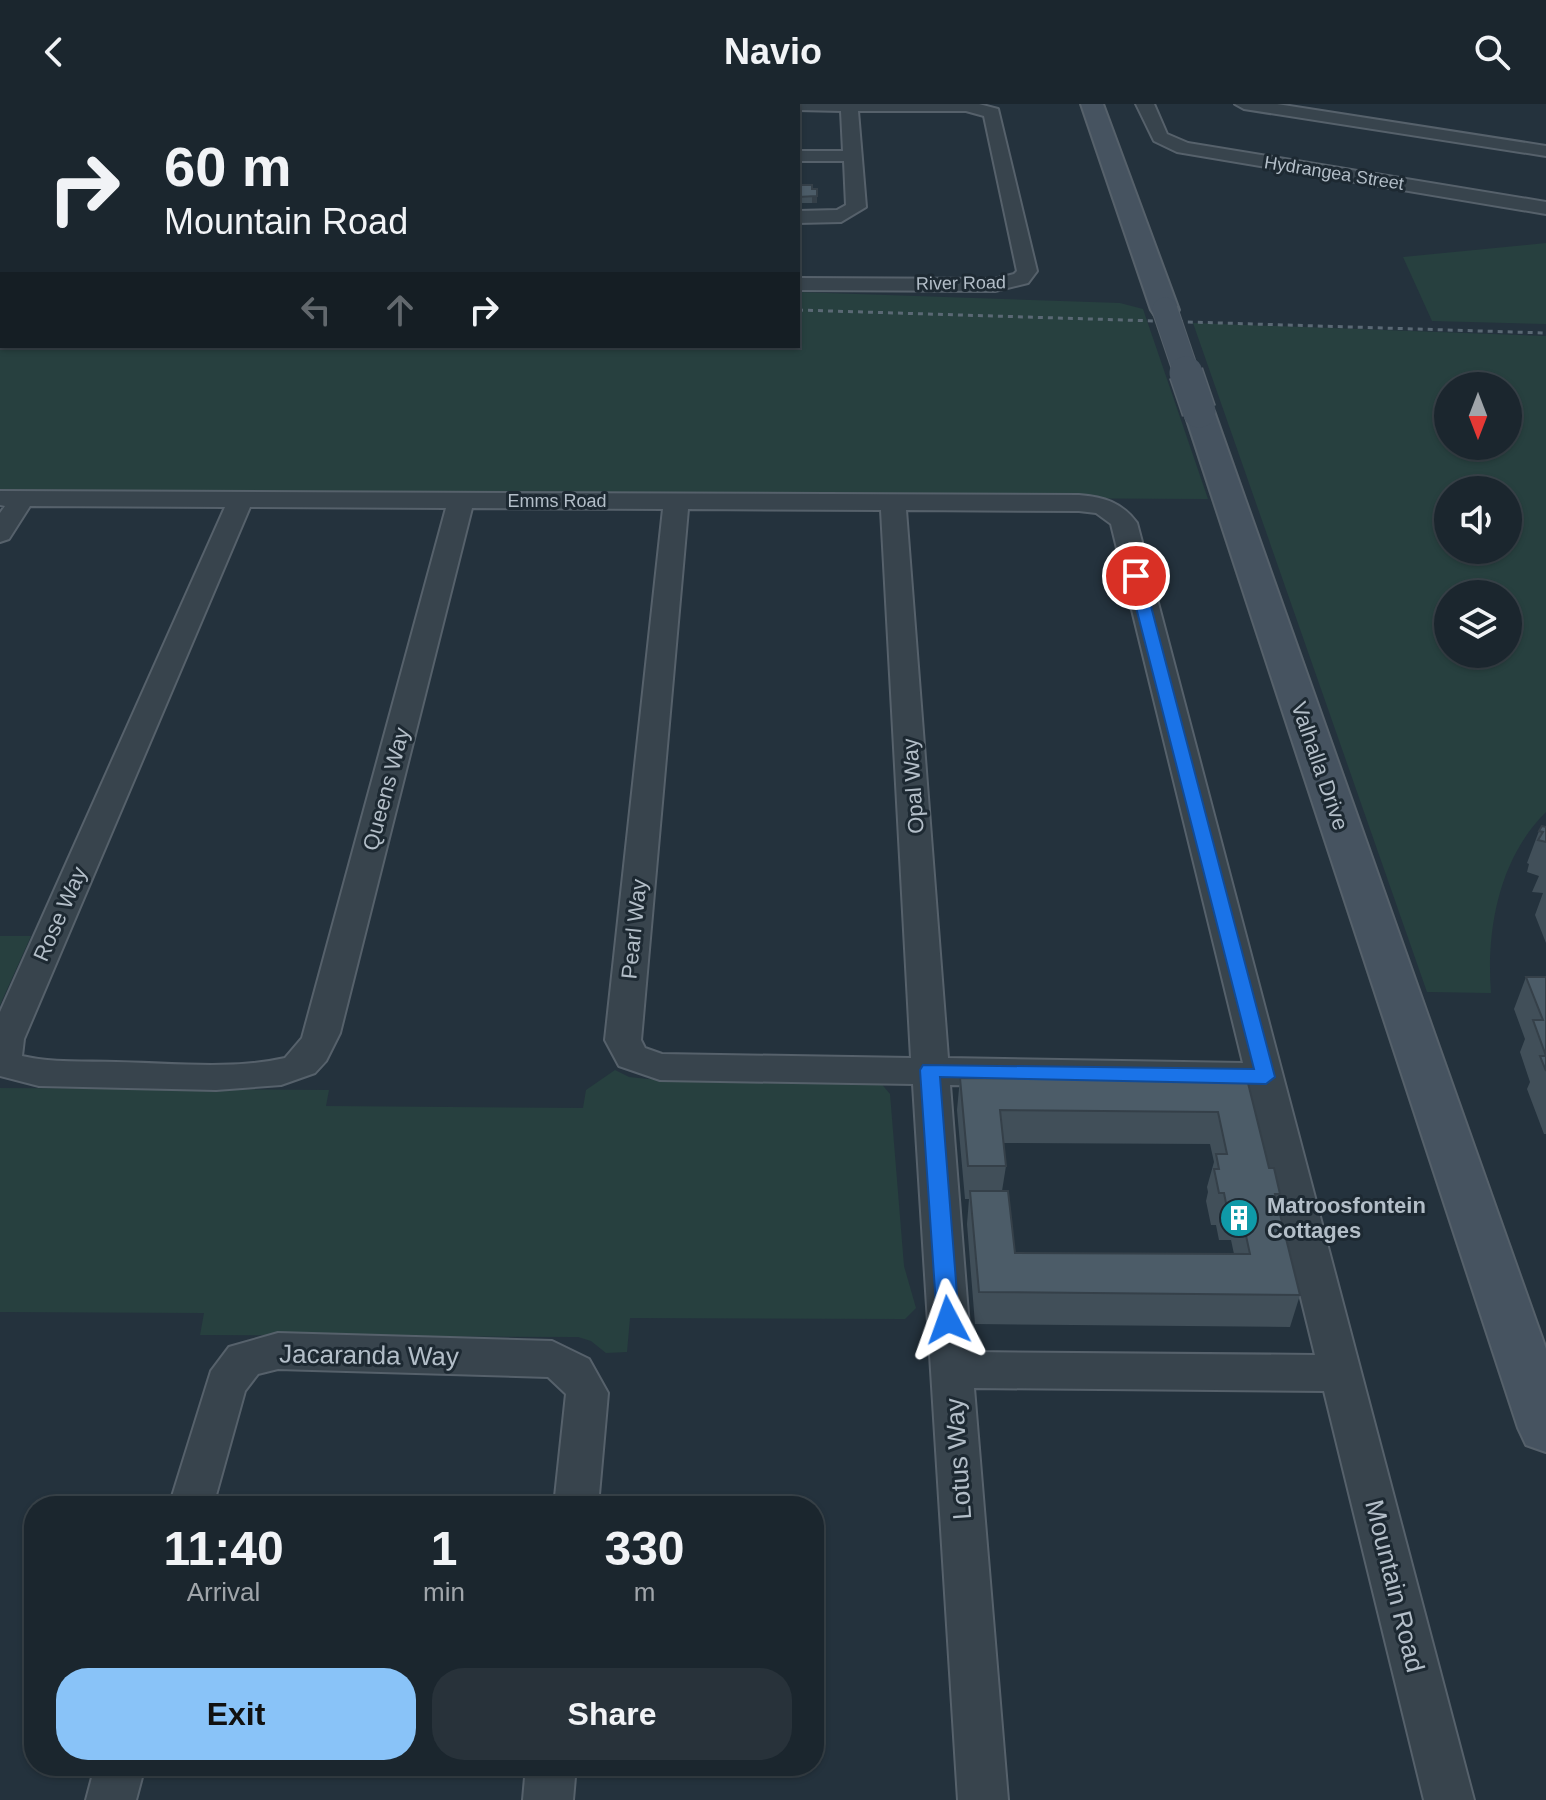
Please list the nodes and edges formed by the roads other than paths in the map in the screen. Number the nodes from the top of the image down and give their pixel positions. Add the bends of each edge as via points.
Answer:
1 (571, 104) edge
2 (628, 104) edge
3 (1092, 104) edge
4 (1145, 104) edge
5 (1244, 104) edge
6 (800, 105) edge
7 (849, 105) edge
8 (1546, 151) edge
9 (800, 156) edge
10 (851, 156) junction
11 (1546, 208) edge
12 (800, 217) edge
13 (800, 284) edge
14 (11, 498) edge
15 (241, 499) junction
16 (461, 500) junction
17 (676, 501) junction
18 (893, 502) junction
19 (1113, 511) joint
20 (0, 534) edge
21 (296, 1069) joint
22 (930, 1070) junction
23 (1266, 1077) junction
24 (952, 1370) junction
25 (1341, 1373) junction
26 (1546, 1428) edge
27 (194, 1496) edge
28 (577, 1496) edge
29 (117, 1776) edge
30 (550, 1776) edge
31 (111, 1800) edge
32 (548, 1800) edge
33 (983, 1800) edge
34 (1449, 1800) edge

1 - 2 street
3 - 26 main road, Valhalla Drive, bridge
4 - 11 street, Hydrangea Street via 1160,137 1183,148
5 - 8 street
6 - 7 street
7 - 10 street
7 - 13 street, River Road via 967,106 992,113 1025,276 995,285
9 - 10 street
10 - 12 street via 854,210 841,216
14 - 15 street, Emms Road
14 - 20 street
15 - 16 street, Emms Road
15 - 21 street, Rose Way via 6,1039 4,1058 10,1066 39,1073 247,1076
16 - 17 street, Emms Road
16 - 21 street, Queens Way via 322,1033 314,1053
17 - 18 street, Emms Road
17 - 22 street, Pearl Way via 623,1040 632,1057 660,1067
18 - 19 street, Emms Road via 1079,503
18 - 22 street, Opal Way
19 - 23 street, Mountain Road via 1124,523
22 - 23 street
22 - 24 street, Lotus Way
23 - 25 street, Mountain Road
24 - 25 street
24 - 33 street, Lotus Way
25 - 34 street, Mountain Road
27 - 28 street, Jacaranda Way via 226,1384 244,1360 278,1351 552,1359 568,1365 587,1393
29 - 31 street
30 - 32 street

